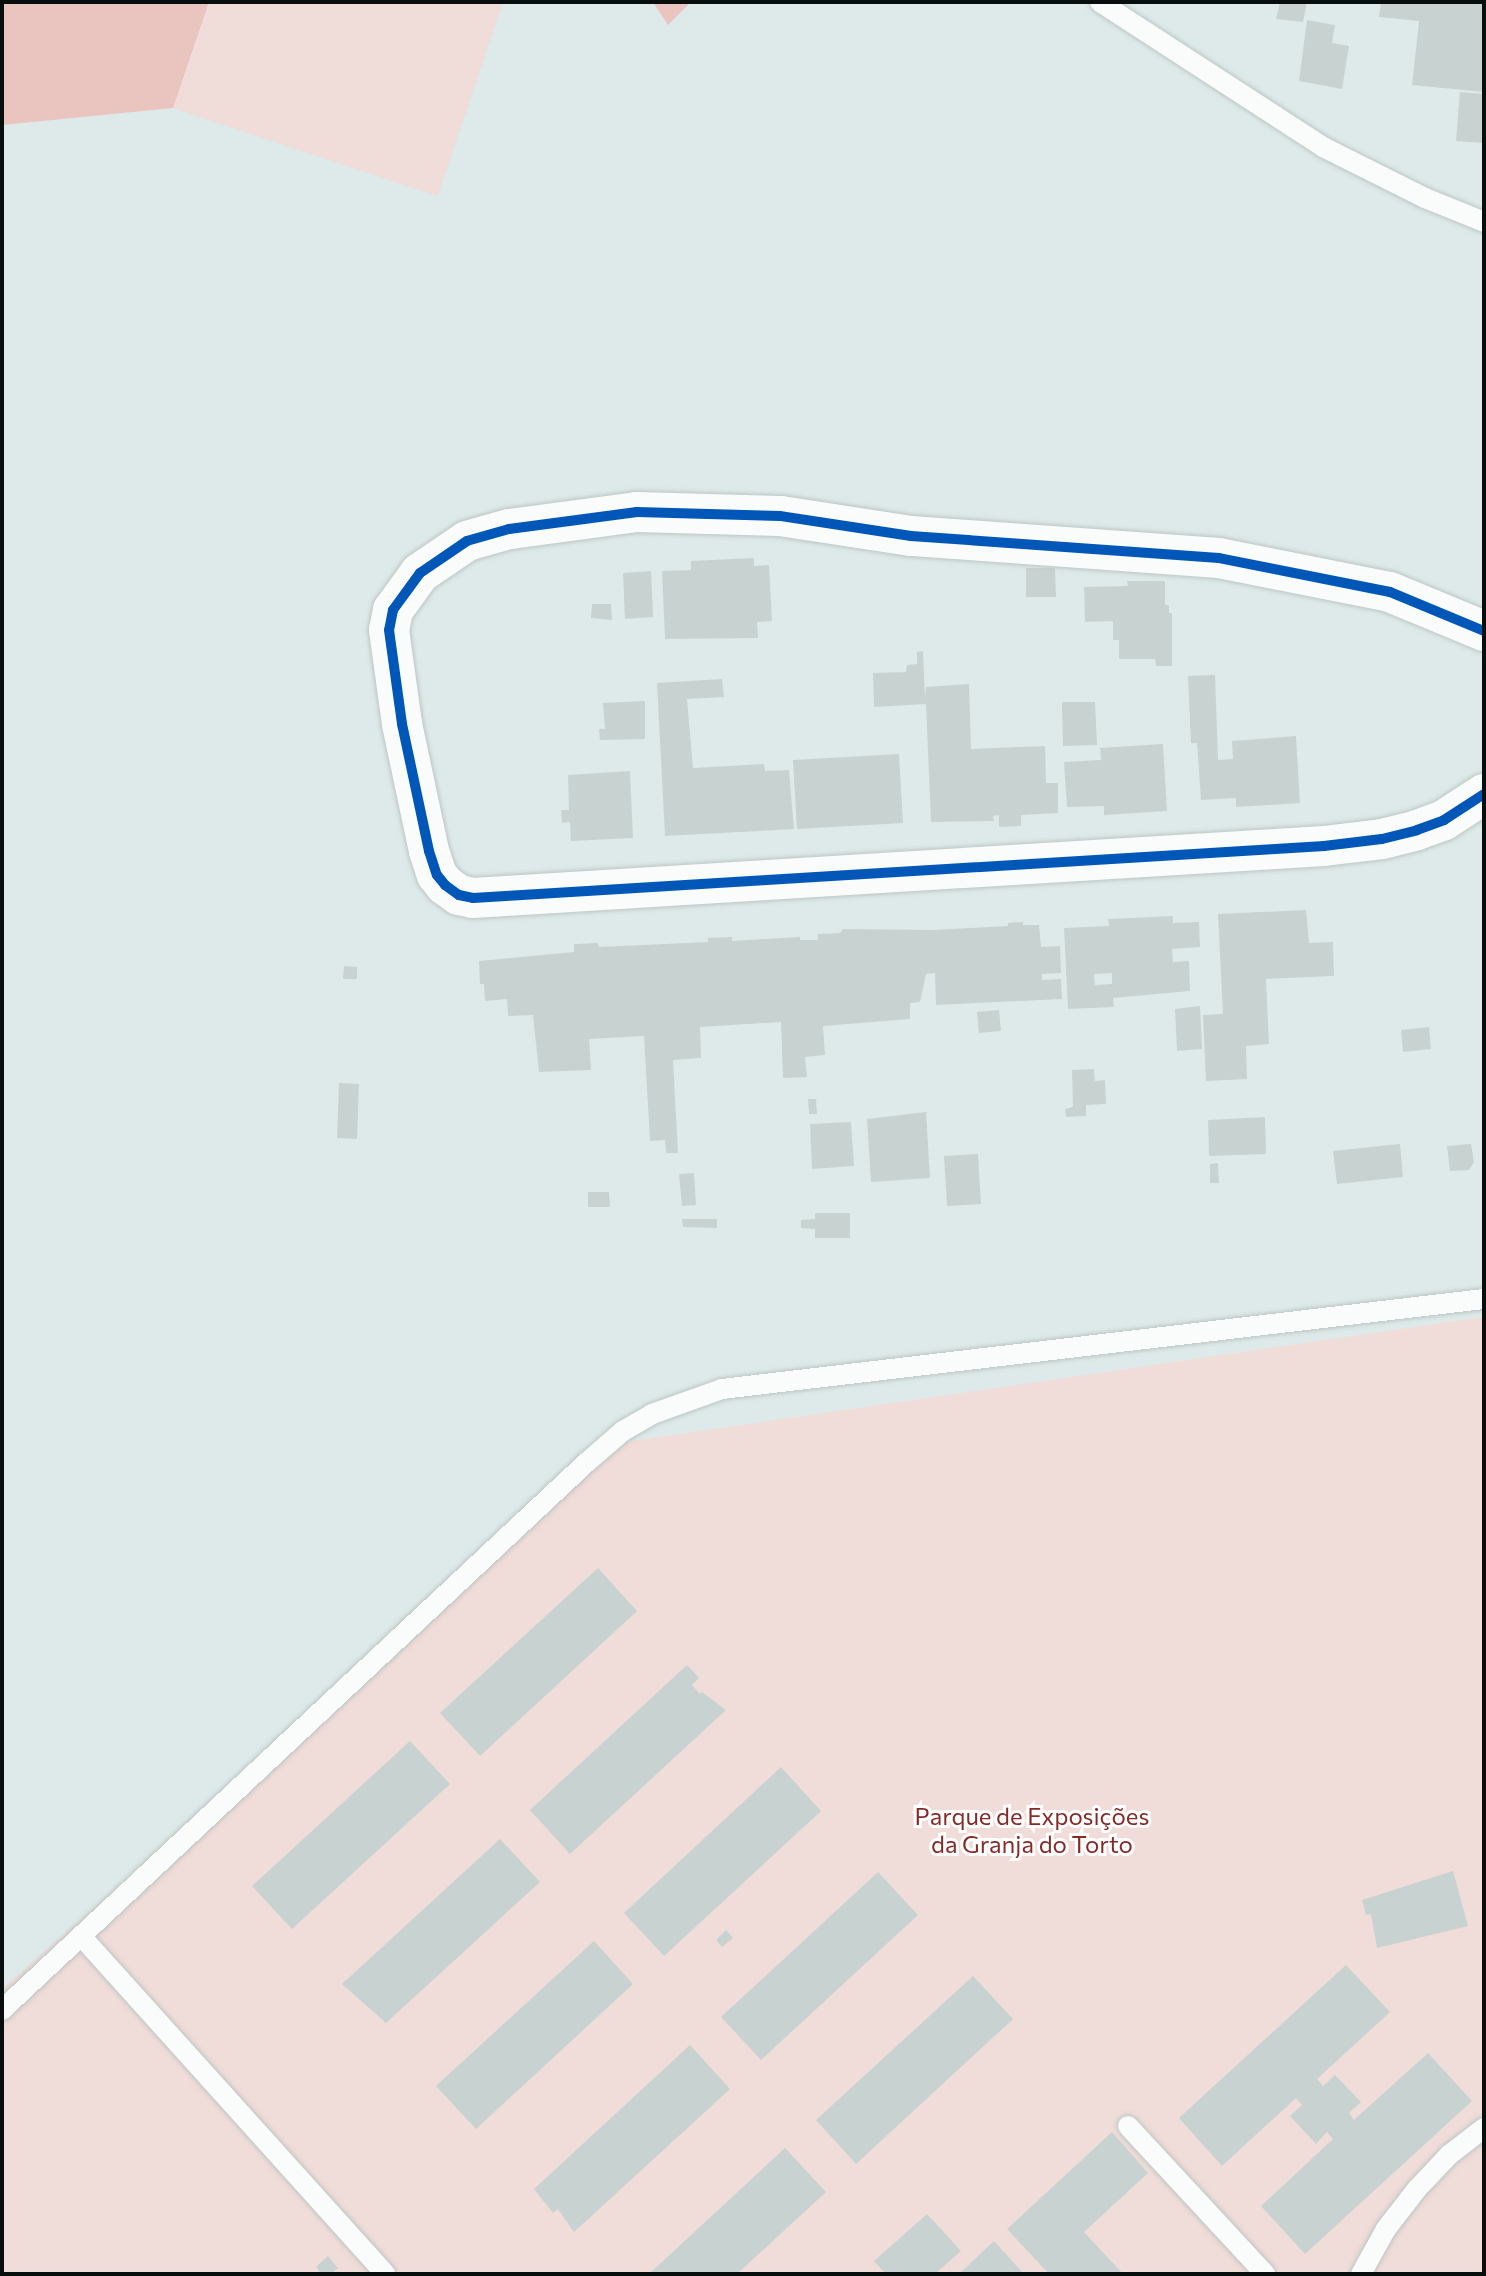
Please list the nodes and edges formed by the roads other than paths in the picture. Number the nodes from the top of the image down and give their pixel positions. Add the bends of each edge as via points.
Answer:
1 (1100, 2) edge
2 (1484, 222) edge
3 (1484, 631) edge
4 (1484, 794) edge
5 (1484, 1299) edge
6 (82, 1937) junction
7 (2, 2010) edge
8 (1128, 2126) dead end
9 (1484, 2128) edge
10 (385, 2274) edge
11 (1265, 2274) edge
12 (1361, 2274) edge

1 - 2 lane via 1323,147
3 - 4 street via 1390,592 1219,558 911,536 780,516 637,512 509,529 467,541 420,573 393,610 389,630 429,851 445,885 473,898 1324,846 1417,830
5 - 6 lane via 722,1389 652,1414 586,1463
6 - 7 lane
6 - 10 lane
8 - 11 lane
9 - 12 lane via 1417,2189

